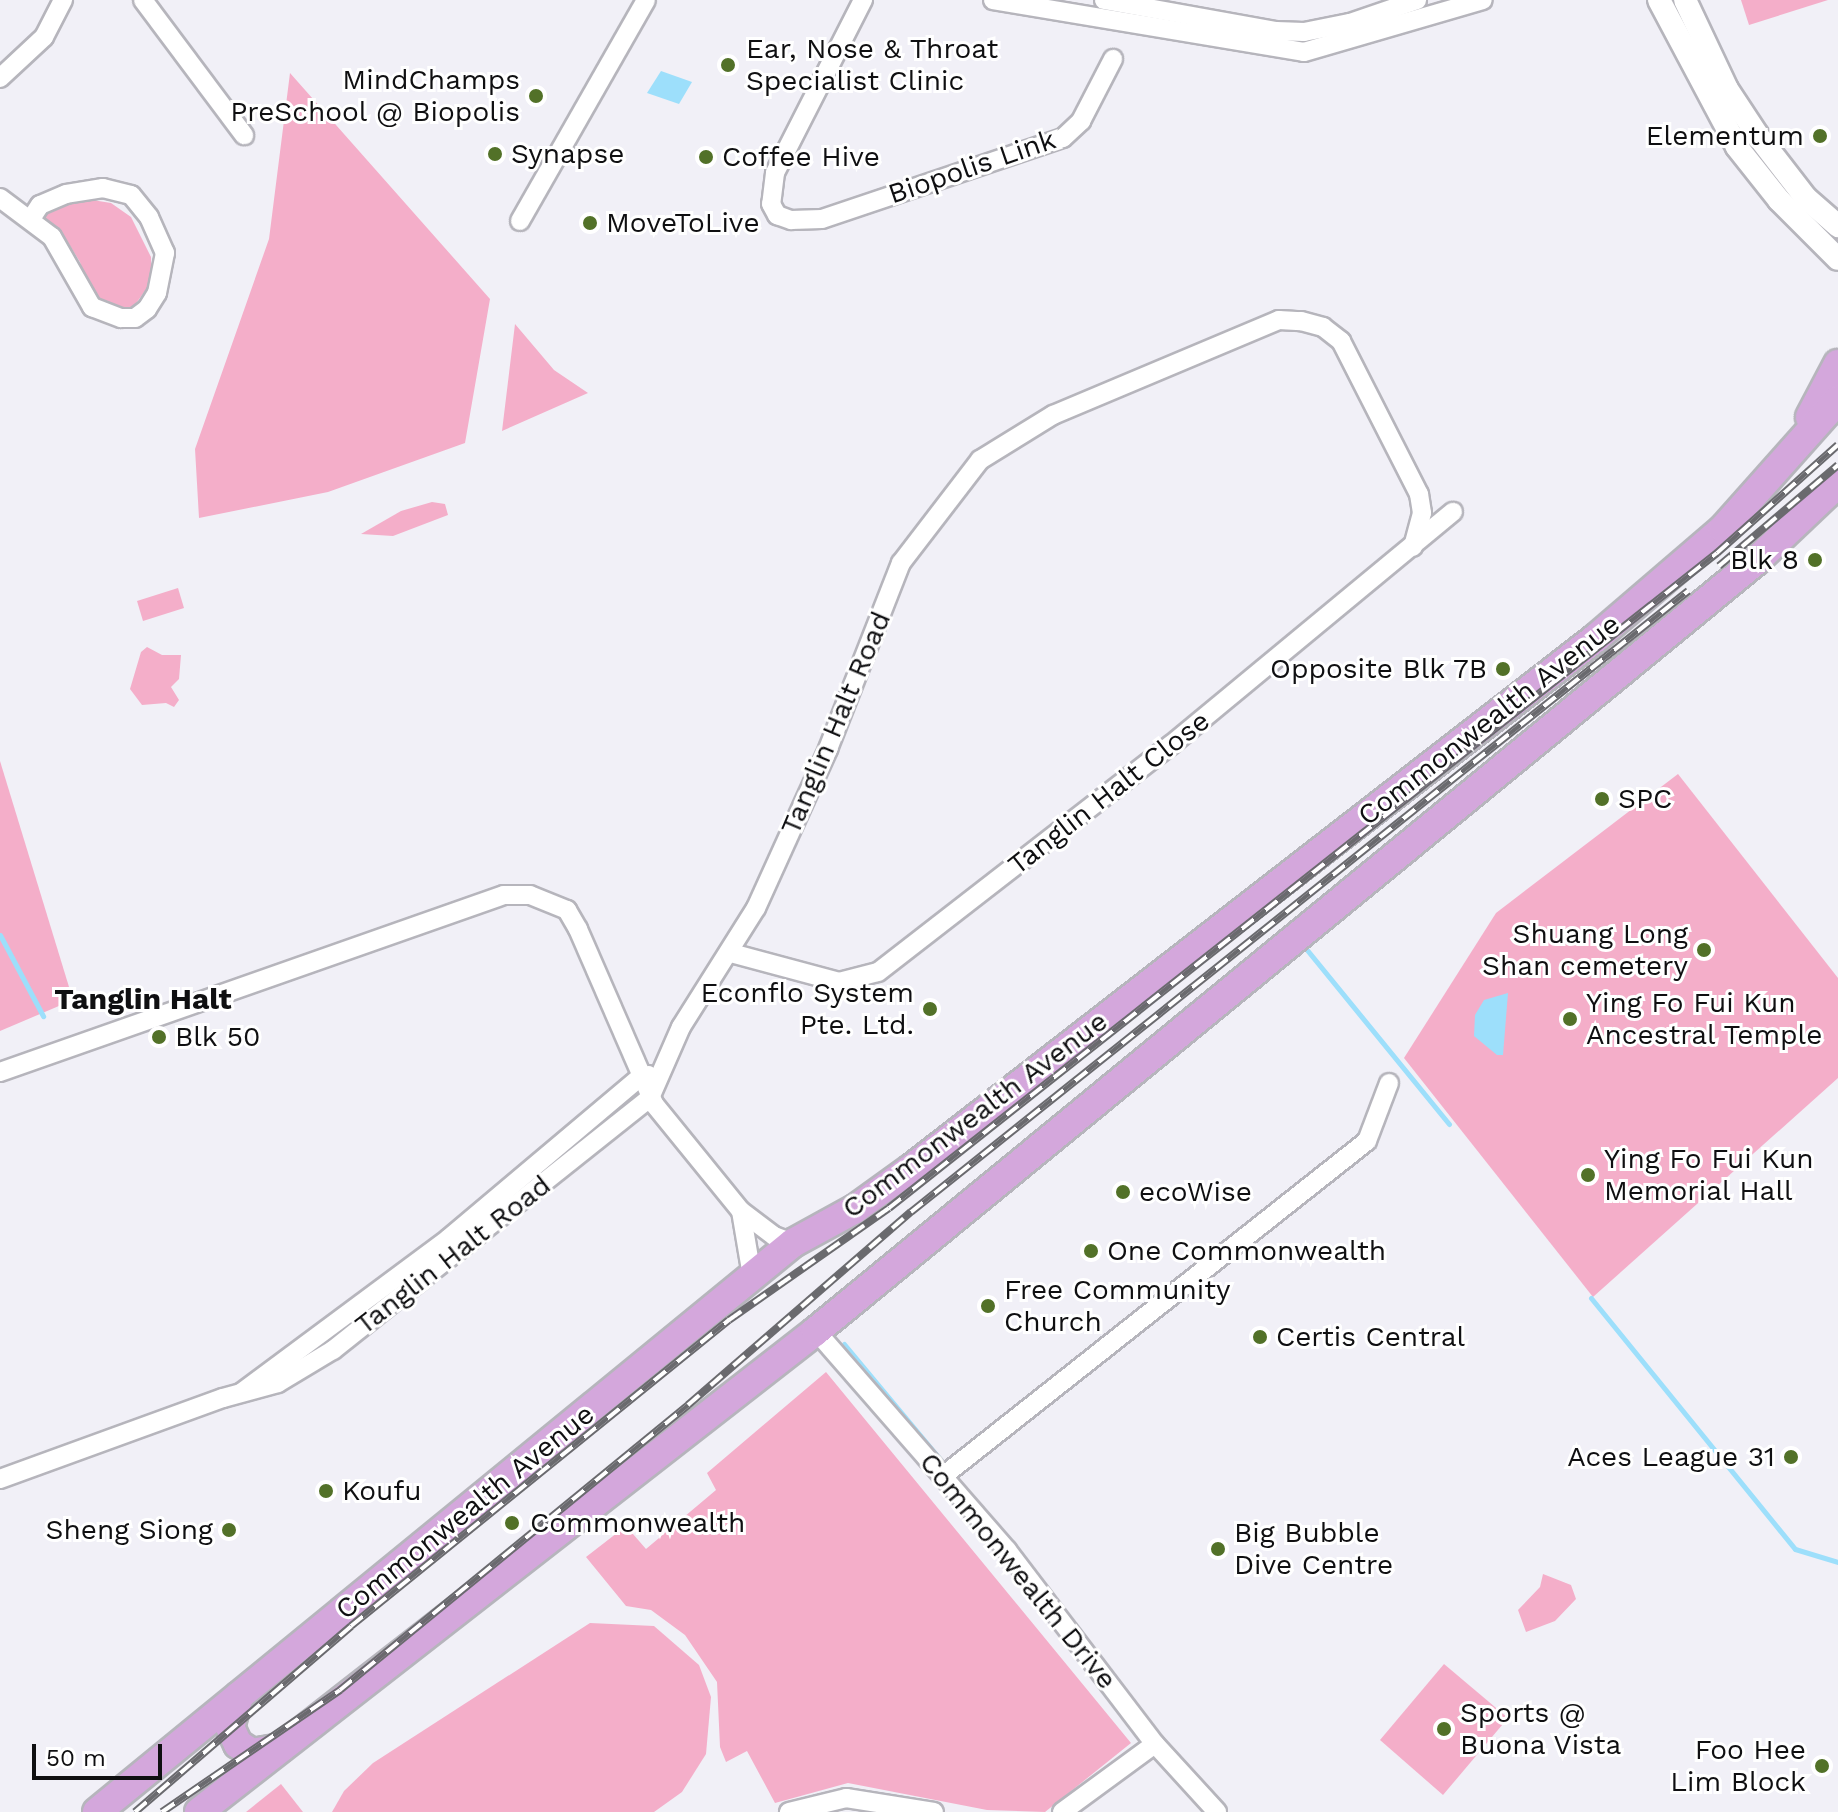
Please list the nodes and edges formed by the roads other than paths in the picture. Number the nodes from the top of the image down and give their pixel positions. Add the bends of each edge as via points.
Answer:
1 (63, 0) edge
2 (143, 0) edge
3 (646, 0) edge
4 (863, 0) edge
5 (993, 0) edge
6 (1104, 0) edge
7 (1417, 0) edge
8 (1483, 0) edge
9 (1643, 0) edge
10 (1685, 0) edge
11 (1661, 8) edge
12 (1137, 10) edge
13 (1113, 59) dead end
14 (0, 78) edge
15 (244, 135) dead end
16 (0, 198) edge
17 (31, 219) junction
18 (520, 221) dead end
19 (1838, 226) edge
20 (1838, 259) edge
21 (1838, 364) edge
22 (1838, 400) edge
23 (1793, 450) junction
24 (1838, 483) edge
25 (1453, 512) dead end
26 (1413, 547) junction
27 (731, 953) junction
28 (659, 1071) junction
29 (0, 1072) edge
30 (639, 1078) junction
31 (1389, 1083) dead end
32 (650, 1098) junction
33 (741, 1211) junction
34 (793, 1243) junction
35 (752, 1276) junction
36 (816, 1331) junction
37 (242, 1392) junction
38 (943, 1476) junction
39 (0, 1479) edge
40 (239, 1696) junction
41 (1155, 1744) junction
42 (281, 1748) junction
43 (874, 1807) edge
44 (97, 1812) edge
45 (199, 1812) edge
46 (789, 1812) edge
47 (934, 1812) edge
48 (1062, 1812) edge
49 (1217, 1812) edge

1 - 14 street via 44,37
2 - 15 street
3 - 18 street
4 - 13 street, Biopolis Link via 775,173 771,204 777,215 822,219 1063,138 1081,121
5 - 12 street
6 - 12 street
7 - 12 street via 1304,32
8 - 12 street via 1304,52
9 - 11 street
10 - 19 street via 1727,89 1758,136 1806,198
11 - 20 street via 1737,147 1779,200
16 - 17 street
17 - 17 street via 40,205 66,194 103,188 131,195 149,217 165,253 157,293 147,309 135,318 121,318 92,307 52,237
21 - 23 main road
22 - 23 main road, Commonwealth Avenue
23 - 34 main road, Commonwealth Avenue via 1723,529 1596,638 912,1168 855,1209
24 - 36 main road, Commonwealth Avenue via 1757,560
25 - 26 street, Tanglin Halt Close
26 - 27 street, Tanglin Halt Close via 1159,754 878,972 839,982
26 - 27 street, Tanglin Halt Road via 1422,513 1419,494 1341,341 1323,327 1279,320 1053,415 980,460 901,563 828,749
27 - 28 street, Tanglin Halt Road via 681,1027
28 - 30 street
28 - 32 street, Tanglin Halt Road
29 - 30 street via 504,895 530,895 567,910
30 - 32 street
30 - 37 street, Tanglin Halt Road via 448,1239
31 - 38 street via 1367,1141
32 - 33 street
32 - 37 street, Tanglin Halt Road via 333,1350 278,1383
33 - 34 street
33 - 35 street
34 - 35 main road, Commonwealth Avenue
35 - 40 main road, Commonwealth Avenue
36 - 38 street, Commonwealth Drive
36 - 42 main road, Commonwealth Avenue
37 - 39 street, Tanglin Halt Road
38 - 41 street, Commonwealth Drive via 1059,1615
40 - 42 main road via 230,1727 238,1744 252,1753
40 - 44 main road, Commonwealth Avenue
41 - 48 street
41 - 49 street, Commonwealth Drive
42 - 45 main road, Commonwealth Avenue
43 - 46 street via 846,1798
43 - 47 street

